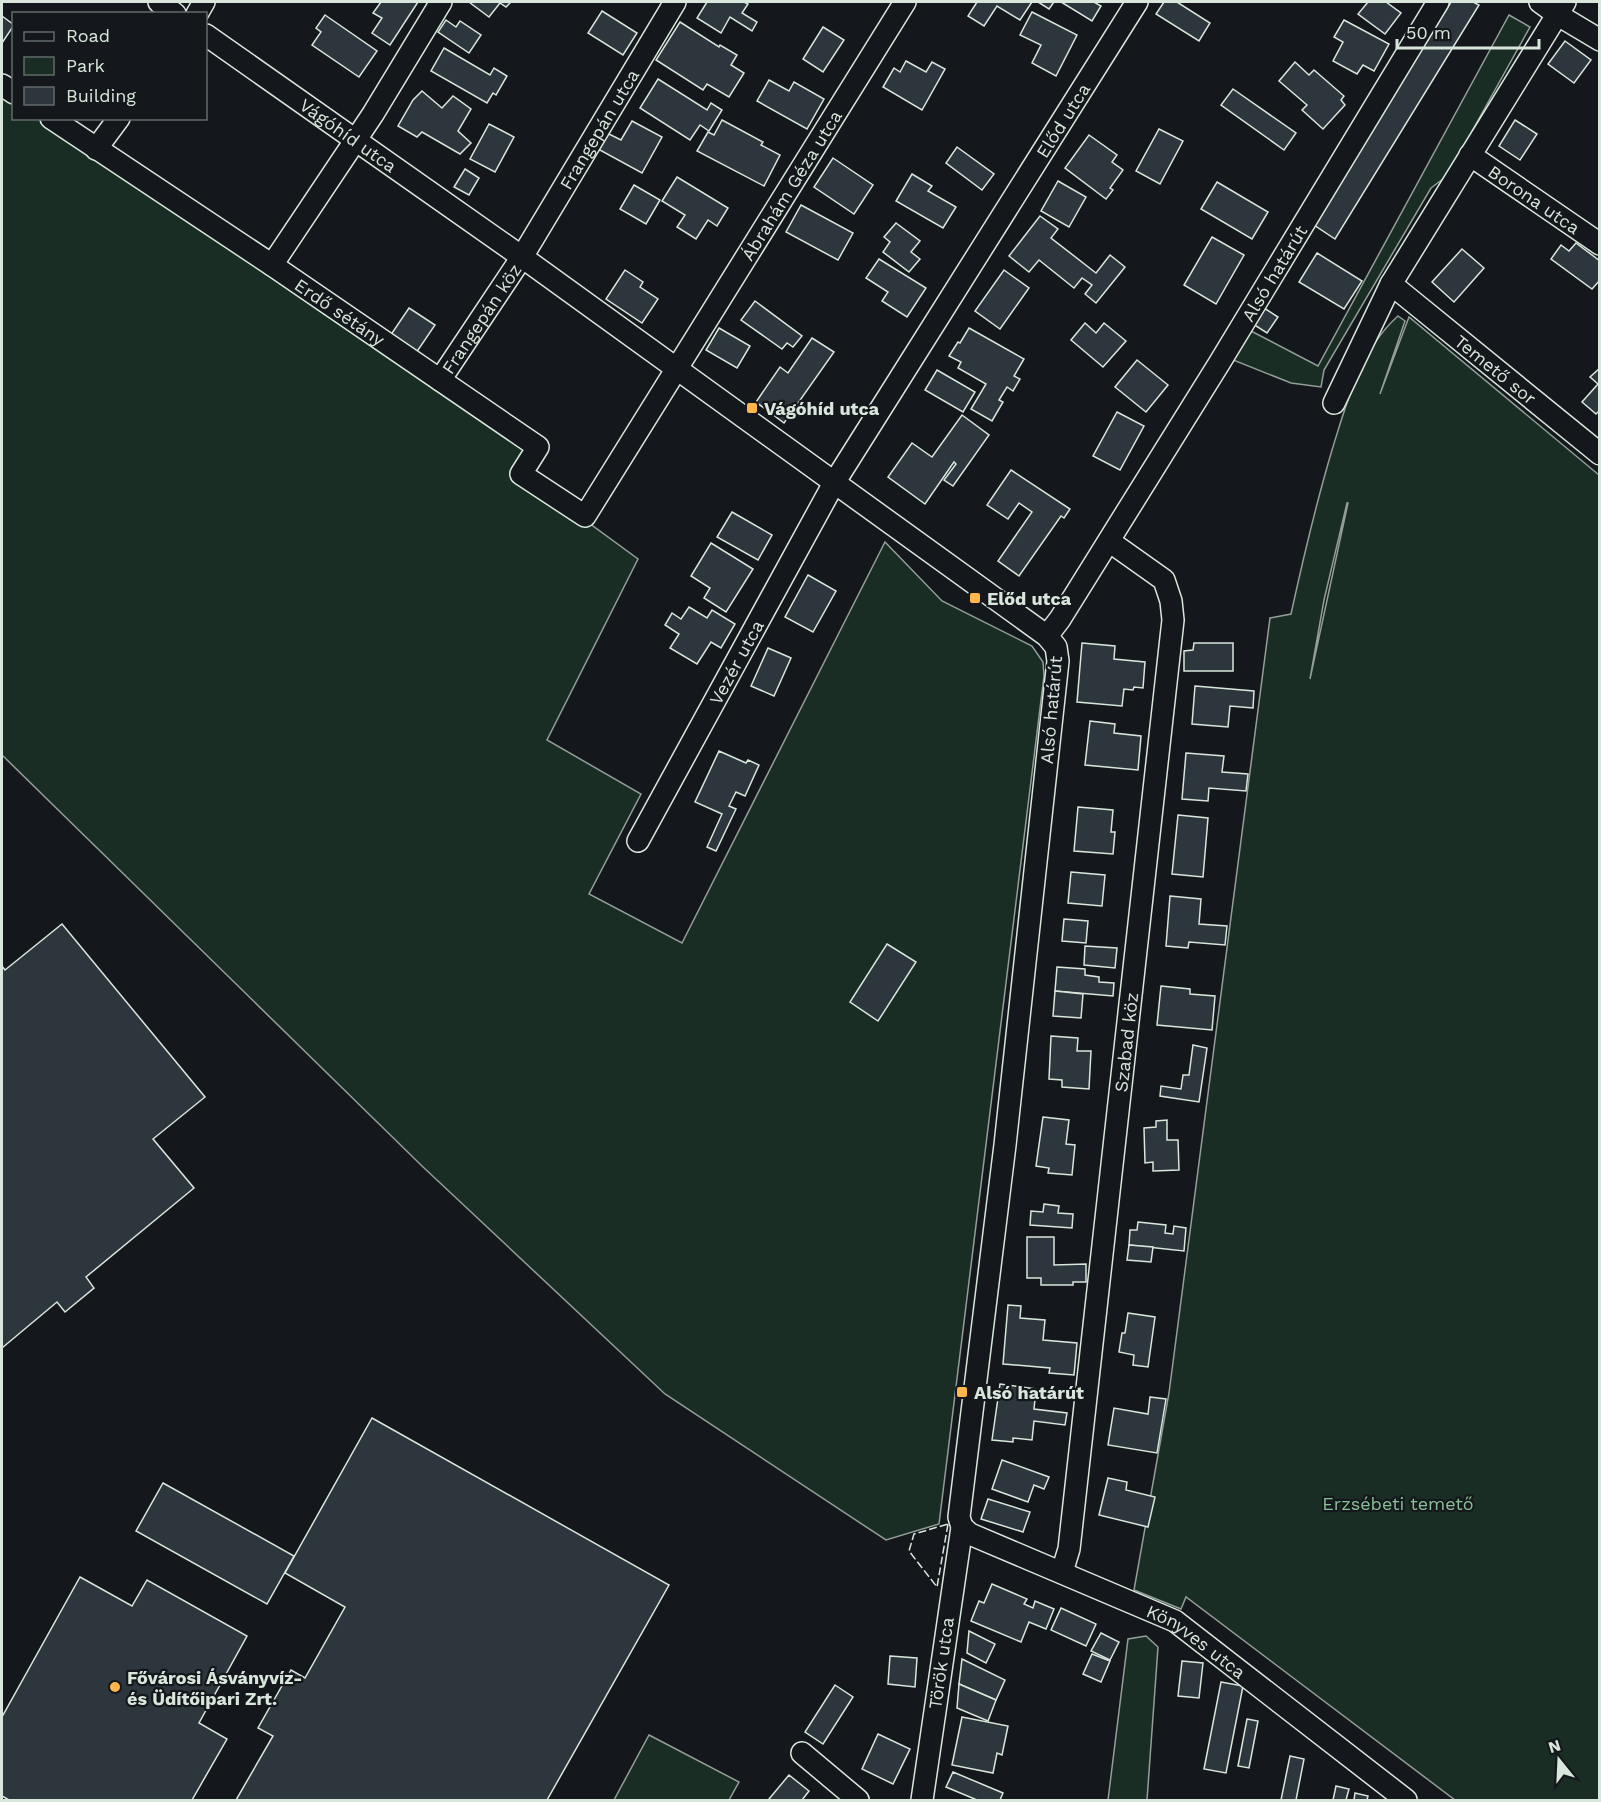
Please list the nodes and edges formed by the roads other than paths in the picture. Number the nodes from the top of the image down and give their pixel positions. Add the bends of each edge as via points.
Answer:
1 (159, 2) edge
2 (441, 2) edge
3 (675, 2) edge
4 (905, 2) edge
5 (1137, 2) edge
6 (1438, 2) edge
7 (1540, 2) edge
8 (1562, 8) edge
9 (173, 12) edge
10 (207, 36) edge
11 (1599, 40) edge
12 (54, 120) edge
13 (118, 120) edge
14 (356, 140) junction
15 (96, 149) junction
16 (1470, 155) junction
17 (1599, 244) edge
18 (522, 257) junction
19 (272, 265) junction
20 (1391, 284) junction
21 (676, 369) junction
22 (440, 380) junction
23 (1334, 403) dead end
24 (1599, 454) edge
25 (834, 483) junction
26 (585, 516) joint
27 (1108, 541) junction
28 (1047, 636) junction
29 (638, 841) dead end
30 (962, 1527) junction
31 (1062, 1572) junction
32 (802, 1753) dead end
33 (858, 1800) edge
34 (922, 1800) edge
35 (1406, 1800) edge

1 - 9 street
2 - 14 street
3 - 18 street, Frangepán utca
4 - 21 street, Ábrahám Géza utca
5 - 25 street, Előd utca
6 - 27 street, Alsó határút
7 - 8 street
8 - 11 street
8 - 16 street
10 - 14 street, Vágóhíd utca
12 - 15 street, Erdő sétány
13 - 15 street
14 - 18 street, Vágóhíd utca
14 - 19 street
15 - 19 street, Erdő sétány
16 - 17 street, Borona utca
16 - 20 street
18 - 21 street, Vágóhíd utca
18 - 22 street, Frangepán köz
19 - 22 street, Erdő sétány
20 - 23 street
20 - 24 street, Temető sor
21 - 25 street, Vágóhíd utca
21 - 26 street, Ábrahám Géza utca
22 - 26 street, Erdő sétány via 538,447 521,474
25 - 28 street, Vágóhíd utca
25 - 29 street, Vezér utca
27 - 28 street, Alsó határút
27 - 31 street, Szabad köz via 1164,580 1172,601 1173,620 1069,1549
28 - 30 street, Alsó határút via 1056,647 1058,661 959,1517
30 - 31 street, Könyves utca via 970,1534
30 - 34 street, Török utca
31 - 35 street, Könyves utca via 1189,1630
32 - 33 street

